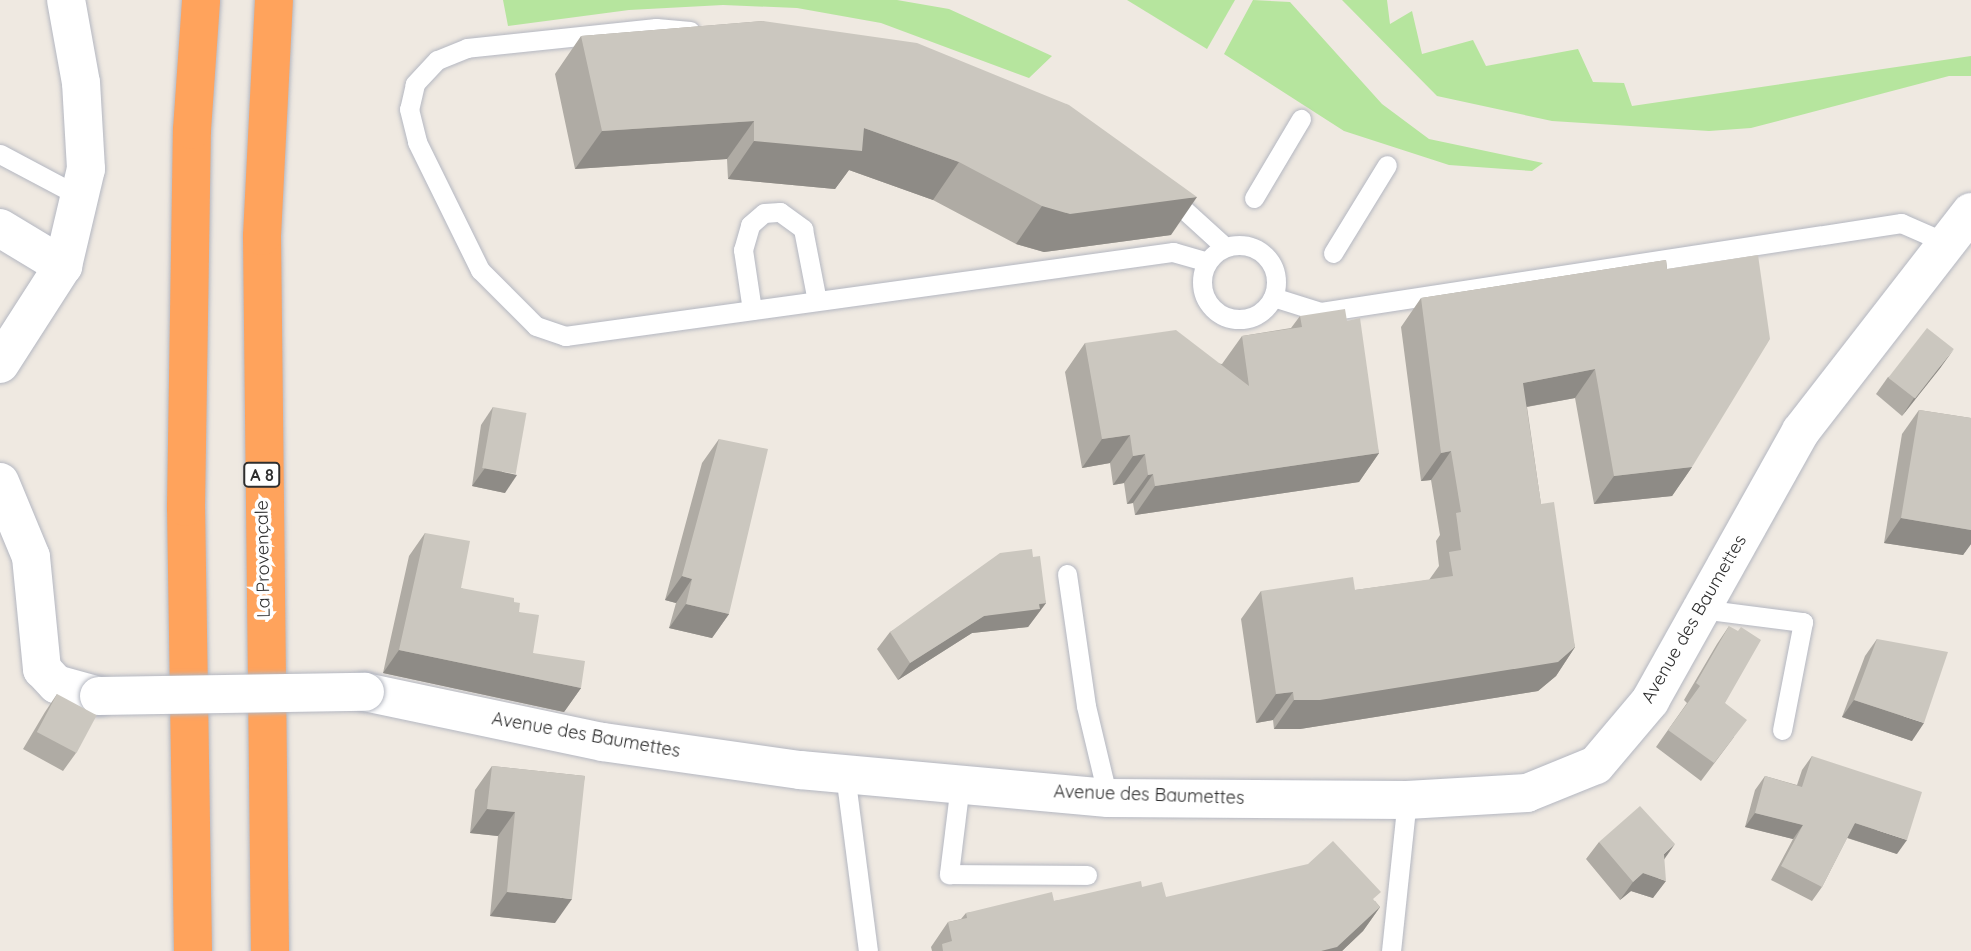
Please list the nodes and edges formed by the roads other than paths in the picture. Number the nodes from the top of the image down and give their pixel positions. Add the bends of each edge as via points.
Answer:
1 (66, 0) edge
2 (201, 0) edge
3 (274, 0) edge
4 (709, 32) edge
5 (1301, 119) dead end
6 (0, 154) edge
7 (1387, 165) dead end
8 (1155, 184) edge
9 (81, 197) junction
10 (1254, 198) dead end
11 (1971, 212) edge
12 (0, 228) edge
13 (1947, 243) junction
14 (1225, 247) junction
15 (1333, 253) dead end
16 (1207, 262) junction
17 (63, 266) junction
18 (1273, 297) junction
19 (817, 301) junction
20 (752, 310) junction
21 (0, 364) edge
22 (0, 482) edge
23 (1067, 574) dead end
24 (1701, 609) junction
25 (1782, 730) dead end
26 (845, 774) junction
27 (960, 784) junction
28 (1108, 797) junction
29 (1407, 800) junction
30 (1087, 875) dead end
31 (193, 951) edge
32 (270, 951) edge
33 (868, 951) edge
34 (1391, 951) edge

1 - 9 street via 81,83 86,169
2 - 31 highway via 192,130 186,507
3 - 32 highway, La Provençale / A 8 via 262,236
4 - 20 lane via 656,29 467,48 430,68 415,84 408,109 417,142 480,270 536,326 565,336
5 - 10 lane
6 - 9 lane
7 - 15 lane
8 - 14 lane
9 - 17 street
11 - 13 street, Avenue des Baumettes
12 - 17 street
13 - 18 lane via 1901,223 1321,312
13 - 24 street, Avenue des Baumettes via 1801,431
14 - 16 lane
14 - 18 lane via 1237,244 1261,251 1275,272
16 - 18 lane via 1202,274 1205,297 1221,315 1233,319 1256,315
16 - 19 lane via 1173,252
17 - 21 street
19 - 20 lane
19 - 20 lane via 803,229 780,212 764,213 750,225 743,250
22 - 26 street, Avenue des Baumettes, bridge via 31,558 42,669 56,684 99,696 365,692 603,742
23 - 28 lane via 1086,706
24 - 25 lane via 1803,622
24 - 29 street, Avenue des Baumettes via 1650,701 1596,765 1527,793
26 - 27 street, Avenue des Baumettes
26 - 33 lane
27 - 28 street, Avenue des Baumettes
27 - 30 lane via 949,874
28 - 29 street, Avenue des Baumettes
29 - 34 lane

